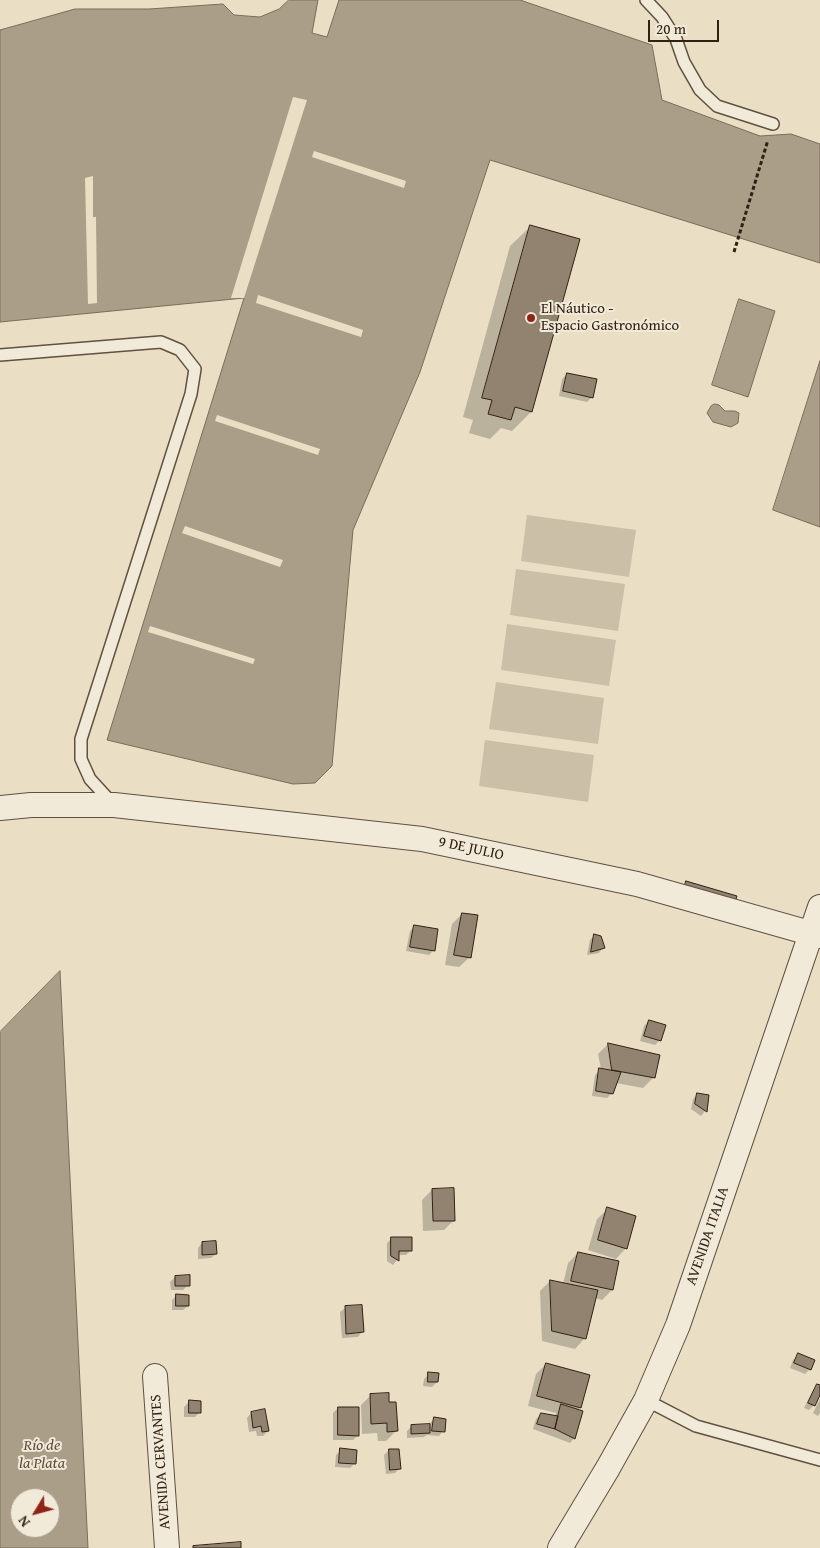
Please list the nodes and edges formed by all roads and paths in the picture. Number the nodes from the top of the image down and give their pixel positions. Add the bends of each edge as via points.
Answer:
1 (646, 0) edge
2 (771, 129) joint
3 (734, 252) dead end
4 (0, 356) edge
5 (114, 805) junction
6 (0, 808) edge
7 (820, 906) edge
8 (816, 934) edge
9 (155, 1376) dead end
10 (646, 1400) junction
11 (820, 1460) edge
12 (167, 1548) edge
13 (560, 1548) edge

1 - 2 lane via 676,39 684,62 700,90 717,106
2 - 3 path
4 - 5 lane via 160,342 180,350 195,369 191,394 81,739 81,759 90,779
5 - 6 street, 9 DE JULIO
5 - 8 street, 9 DE JULIO via 422,839 637,884
7 - 8 street, AVENIDA ITALIA
8 - 10 street, AVENIDA ITALIA via 678,1325
9 - 12 street, AVENIDA CERVANTES
10 - 11 lane via 696,1426
10 - 13 street, AVENIDA ITALIA

